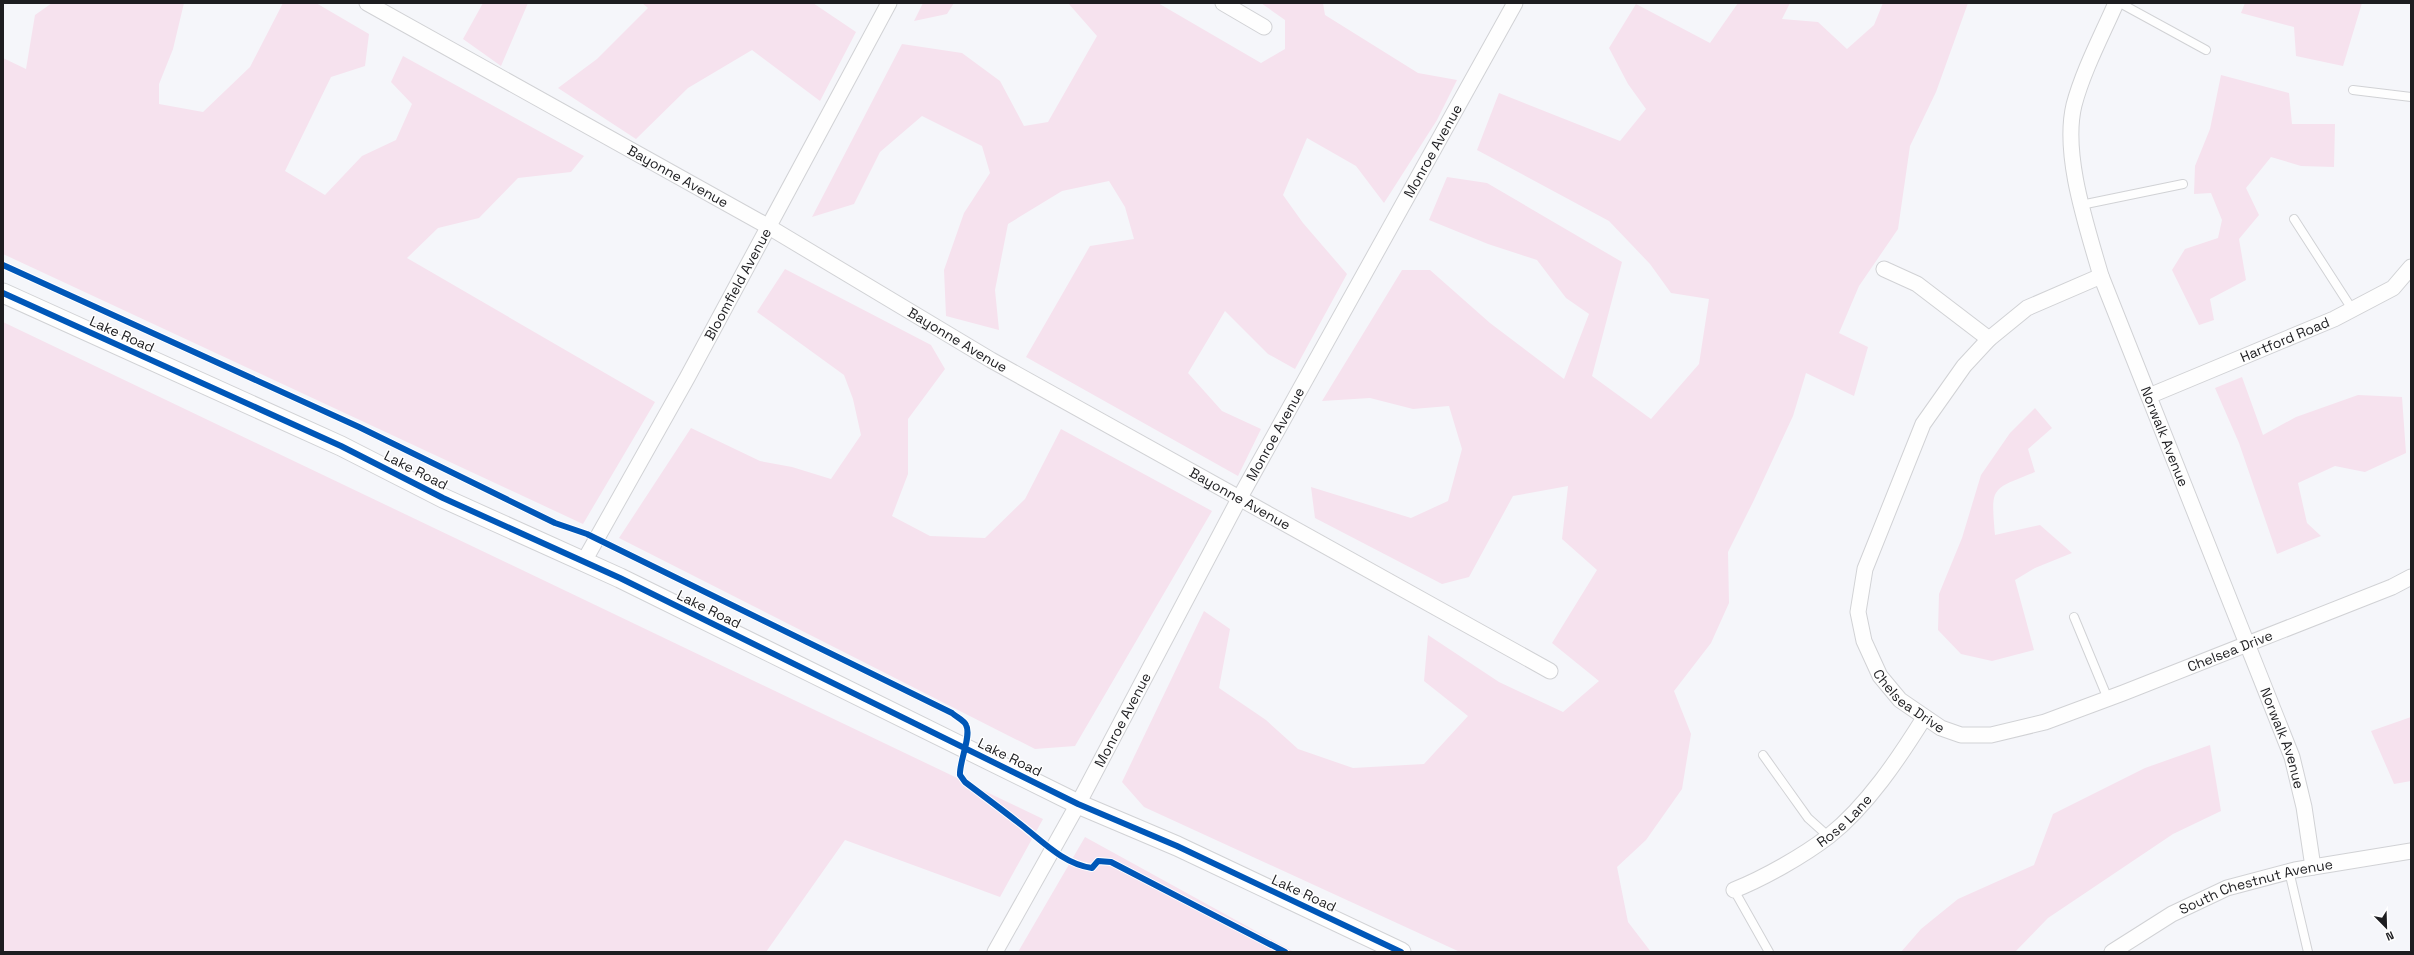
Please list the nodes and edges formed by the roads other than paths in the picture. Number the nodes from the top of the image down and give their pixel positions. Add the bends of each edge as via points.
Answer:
1 (367, 3) edge
2 (890, 3) edge
3 (1223, 3) edge
4 (1515, 3) edge
5 (2116, 3) edge
6 (2120, 3) edge
7 (1264, 27) dead end
8 (2206, 50) dead end
9 (2353, 90) dead end
10 (2411, 97) edge
11 (2183, 184) dead end
12 (2081, 205) junction
13 (2294, 219) dead end
14 (769, 227) junction
15 (2411, 267) edge
16 (1884, 269) dead end
17 (2101, 276) junction
18 (3, 293) edge
19 (2352, 309) junction
20 (1989, 339) junction
21 (2148, 396) junction
22 (1239, 499) junction
23 (583, 563) junction
24 (2411, 577) edge
25 (2074, 617) dead end
26 (2248, 644) junction
27 (1550, 671) dead end
28 (2108, 699) junction
29 (1924, 718) junction
30 (1763, 755) dead end
31 (1078, 804) junction
32 (1828, 836) junction
33 (2411, 851) edge
34 (2314, 866) junction
35 (2289, 871) junction
36 (1734, 890) joint
37 (995, 952) edge
38 (1401, 952) edge
39 (1769, 952) edge
40 (2112, 952) edge
41 (2308, 952) edge

1 - 14 street, Bayonne Avenue
2 - 14 street, Bloomfield Avenue
3 - 7 street
4 - 22 street, Monroe Avenue
5 - 12 street, Norwalk Avenue via 2074,106 2072,148
6 - 8 lane
9 - 10 lane
11 - 12 lane
12 - 17 street, Norwalk Avenue
13 - 19 lane
14 - 22 street, Bayonne Avenue via 991,360
14 - 23 street, Bloomfield Avenue
15 - 19 street, Hartford Road via 2393,288
16 - 20 street via 1917,284
17 - 20 street, Chelsea Drive via 2028,308
17 - 21 street, Norwalk Avenue
18 - 23 street, Lake Road via 341,446 443,498
19 - 21 street, Hartford Road via 2334,319
20 - 29 street, Chelsea Drive via 1964,366 1923,424 1865,569 1858,612 1864,641 1880,676 1900,700
21 - 26 street, Norwalk Avenue
22 - 27 street, Bayonne Avenue
22 - 31 street, Monroe Avenue
23 - 31 street, Lake Road via 620,578
24 - 26 street, Chelsea Drive via 2392,587
25 - 28 lane
26 - 28 street, Chelsea Drive
26 - 34 street, Norwalk Avenue via 2292,757
28 - 29 street, Chelsea Drive via 2045,722 1991,735 1961,735
29 - 32 street, Rose Lane via 1901,755 1851,815
30 - 32 lane via 1808,818
31 - 37 street, Monroe Avenue
31 - 38 street, Lake Road via 1177,846
32 - 36 street, Rose Lane via 1757,880
33 - 34 street, South Chestnut Avenue
34 - 35 street, South Chestnut Avenue
35 - 40 street, South Chestnut Avenue via 2227,888 2172,914
35 - 41 lane
36 - 39 lane

